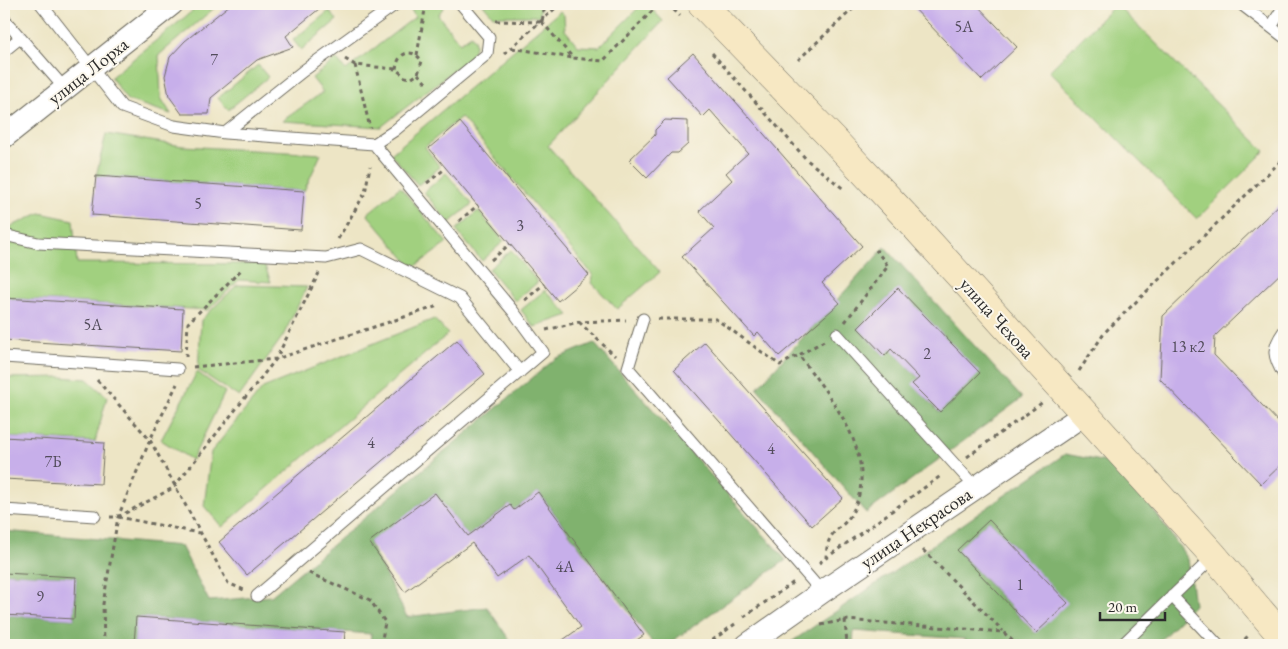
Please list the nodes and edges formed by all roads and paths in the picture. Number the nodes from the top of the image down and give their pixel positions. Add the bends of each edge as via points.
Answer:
1 (41, 4) edge
2 (172, 4) edge
3 (396, 4) edge
4 (426, 4) edge
5 (461, 4) edge
6 (545, 4) edge
7 (658, 4) edge
8 (702, 4) edge
9 (858, 4) edge
10 (1241, 4) edge
11 (1284, 6) edge
12 (4, 19) edge
13 (492, 21) dead end
14 (542, 22) junction
15 (1272, 27) junction
16 (1284, 37) edge
17 (20, 38) junction
18 (512, 48) dead end
19 (4, 51) edge
20 (331, 51) junction
21 (417, 54) junction
22 (573, 58) junction
23 (798, 60) dead end
24 (355, 65) junction
25 (93, 68) junction
26 (396, 69) junction
27 (66, 90) junction
28 (5, 132) edge
29 (225, 133) junction
30 (374, 144) junction
31 (1284, 158) edge
32 (446, 168) dead end
33 (414, 194) junction
34 (478, 205) dead end
35 (446, 232) junction
36 (4, 235) edge
37 (510, 244) dead end
38 (876, 250) dead end
39 (258, 254) junction
40 (326, 258) junction
41 (478, 271) junction
42 (544, 284) dead end
43 (460, 298) junction
44 (513, 311) junction
45 (643, 319) junction
46 (579, 322) junction
47 (1284, 331) edge
48 (528, 334) junction
49 (837, 334) junction
50 (799, 355) junction
51 (4, 357) edge
52 (276, 359) junction
53 (82, 362) junction
54 (628, 368) junction
55 (181, 369) junction
56 (520, 372) junction
57 (1284, 375) edge
58 (1056, 393) junction
59 (1086, 414) junction
60 (150, 440) junction
61 (956, 465) junction
62 (174, 488) junction
63 (976, 488) junction
64 (4, 510) edge
65 (95, 516) joint
66 (118, 517) junction
67 (199, 533) junction
68 (908, 534) junction
69 (1214, 556) junction
70 (826, 559) junction
71 (292, 566) junction
72 (805, 573) junction
73 (822, 592) junction
74 (257, 596) joint
75 (1172, 596) junction
76 (845, 620) junction
77 (821, 625) dead end
78 (1254, 631) dead end
79 (1003, 632) junction
80 (1284, 639) edge
81 (4, 645) edge
82 (9, 645) edge
83 (104, 645) edge
84 (381, 645) edge
85 (706, 645) edge
86 (747, 645) edge
87 (847, 645) edge
88 (1017, 645) edge
89 (1122, 645) edge
90 (1218, 645) edge
91 (1239, 645) edge

1 - 25 lane
2 - 25 street, улица Лорха
3 - 20 lane
4 - 21 path
5 - 30 lane via 489,37 487,54
6 - 14 path
7 - 22 path via 603,61
8 - 58 main road, улица Чехова via 832,138
9 - 23 path
10 - 15 lane
11 - 15 lane
12 - 17 lane
13 - 14 path
14 - 22 path
15 - 16 lane
17 - 19 lane
17 - 27 lane
18 - 22 path
20 - 24 path
20 - 29 lane
21 - 26 path via 402,54
21 - 26 path via 422,61 418,74 412,78 405,77
24 - 26 path
24 - 30 path
25 - 27 street, улица Лорха
25 - 29 lane via 122,107 174,126
27 - 28 street, улица Лорха
29 - 30 lane
30 - 33 lane
30 - 40 path via 365,193
31 - 58 path via 1105,332 1083,366
32 - 33 path
33 - 35 lane
34 - 35 path
35 - 41 lane
36 - 39 lane via 38,243
37 - 41 path
38 - 49 path via 888,266
39 - 40 lane
39 - 55 path via 188,323
40 - 43 lane via 361,250
40 - 52 path
41 - 44 lane
42 - 44 path
43 - 52 path
43 - 56 lane
44 - 48 lane
45 - 46 path
45 - 50 path via 716,318 780,365
45 - 54 lane
46 - 48 path
46 - 54 path
47 - 57 lane via 1275,344 1274,360
48 - 56 lane via 543,352
49 - 50 path
49 - 61 lane
50 - 70 path via 842,413 858,451 862,486 852,512 826,541
51 - 53 lane
52 - 55 path
52 - 62 path
53 - 55 lane
53 - 60 path
54 - 72 lane
55 - 60 path
56 - 71 lane
58 - 59 main road, улица Чехова
58 - 61 path
59 - 63 street, улица Некрасова
59 - 69 main road, улица Чехова
60 - 62 path
60 - 66 path
61 - 63 lane
61 - 70 path
62 - 66 path
62 - 67 path
63 - 68 street, улица Некрасова
64 - 65 lane
65 - 66 path
66 - 67 path
66 - 83 path via 103,604
67 - 74 path via 228,584
68 - 73 street, улица Некрасова
68 - 79 path
69 - 75 lane
69 - 80 main road, улица Чехова
70 - 72 path
71 - 74 lane
71 - 84 path via 370,600 385,622
72 - 73 lane
72 - 85 path
73 - 86 street, улица Некрасова
75 - 89 lane
75 - 90 lane
76 - 77 path
76 - 79 path
76 - 87 path
78 - 91 path
79 - 88 path
81 - 82 lane

